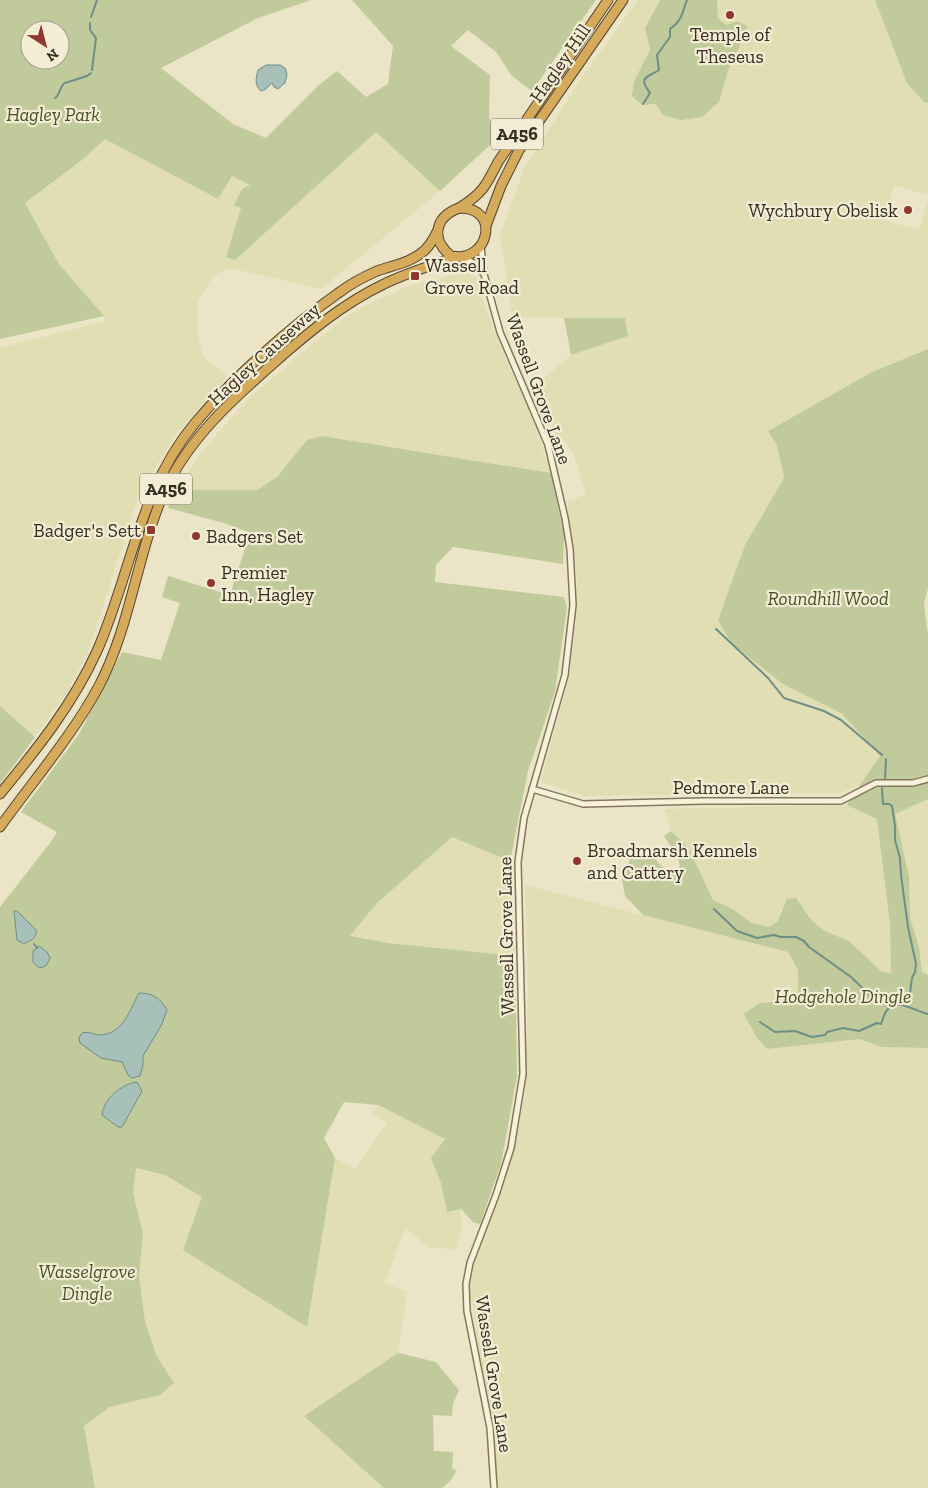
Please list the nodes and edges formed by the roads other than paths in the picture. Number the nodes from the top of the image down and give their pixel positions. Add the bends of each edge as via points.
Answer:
1 (608, 0) edge
2 (623, 0) edge
3 (459, 208) junction
4 (486, 226) junction
5 (438, 232) junction
6 (481, 247) junction
7 (461, 257) junction
8 (484, 274) junction
9 (928, 780) edge
10 (532, 789) junction
11 (0, 794) edge
12 (0, 827) edge
13 (494, 1488) edge

1 - 3 highway, Hagley Hill / A456 via 498,162 484,190
2 - 4 highway, Hagley Hill / A456 via 519,150
3 - 4 highway via 478,212
3 - 5 highway via 445,216
4 - 6 highway
5 - 7 highway via 438,243 451,256
5 - 11 highway, Hagley Causeway / A456 via 425,250 416,256 352,284 311,314 255,362 190,430 170,458 140,521 114,607 81,685 37,749
6 - 7 highway
6 - 8 street, Wassell Grove Lane
7 - 8 street
7 - 12 highway, Hagley Causeway / A456 via 383,284 342,307 237,395 204,431 180,463 151,525 114,652 98,686 68,734
8 - 10 street, Wassell Grove Lane via 500,332 548,445 570,549 573,605 565,675
9 - 10 street, Pedmore Lane via 876,783 841,801 583,804
10 - 13 street, Wassell Grove Lane via 518,862 523,1074 511,1148 470,1263 466,1284 467,1311 490,1428

